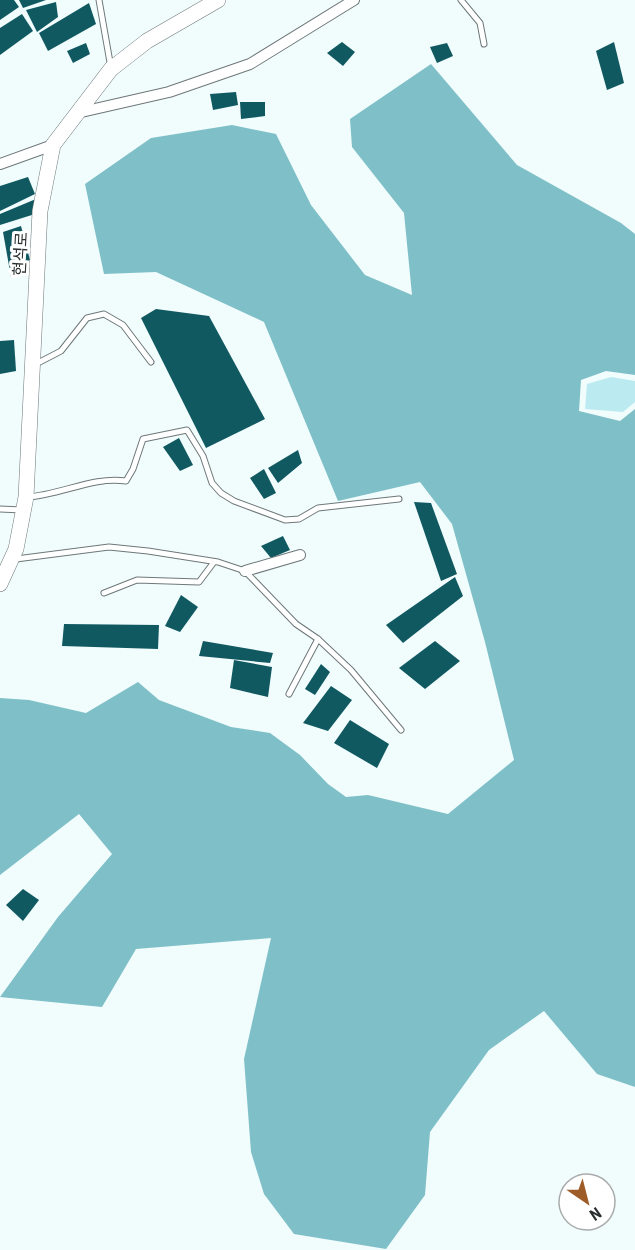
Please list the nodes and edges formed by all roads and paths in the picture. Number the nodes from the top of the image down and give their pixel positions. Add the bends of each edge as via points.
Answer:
1 (99, 0) edge
2 (218, 0) edge
3 (354, 0) edge
4 (461, 0) edge
5 (484, 44) dead end
6 (111, 69) junction
7 (77, 113) junction
8 (53, 145) junction
9 (0, 164) edge
10 (151, 362) dead end
11 (32, 366) junction
12 (399, 500) dead end
13 (24, 504) junction
14 (0, 509) edge
15 (300, 555) dead end
16 (11, 559) junction
17 (214, 562) junction
18 (245, 571) junction
19 (0, 584) edge
20 (104, 593) dead end
21 (318, 639) junction
22 (290, 694) dead end
23 (401, 730) dead end

1 - 6 lane
2 - 6 street, 현석로 via 147,41
3 - 7 street via 250,64 169,92
4 - 5 lane via 480,23
6 - 7 street, 현석로
7 - 8 street, 현석로
8 - 9 street
8 - 11 street, 현석로 via 40,211
10 - 11 lane via 123,325 105,314 87,318 61,351
11 - 13 street, 현석로
12 - 13 lane via 318,508 299,519 285,520 221,493 212,483 203,456 187,430 143,439 134,470 126,481 110,478
13 - 14 lane
13 - 16 street, 현석로
15 - 18 street
16 - 17 lane via 109,547
16 - 19 street, 현석로
17 - 18 lane
17 - 20 lane via 199,582 136,580
18 - 21 lane via 296,624
21 - 22 lane
21 - 23 lane via 351,670

